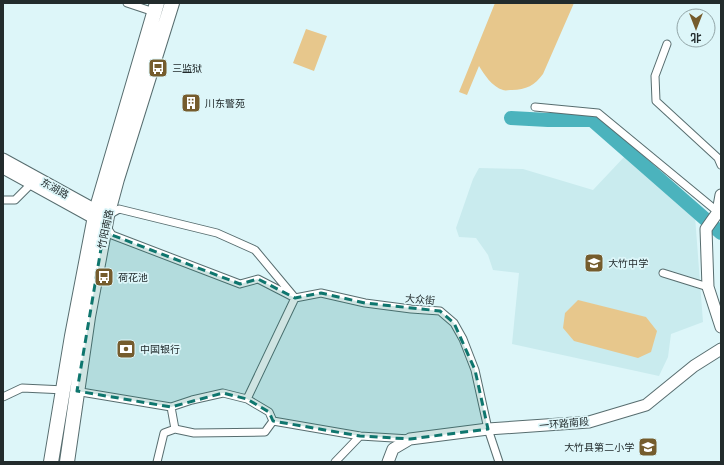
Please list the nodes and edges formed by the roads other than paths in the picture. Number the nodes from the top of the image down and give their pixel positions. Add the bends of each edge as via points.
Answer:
1 (127, 3) edge
2 (172, 3) edge
3 (156, 7) edge
4 (667, 44) dead end
5 (535, 107) dead end
6 (3, 159) edge
7 (720, 159) edge
8 (3, 168) edge
9 (31, 184) junction
10 (721, 195) edge
11 (3, 200) edge
12 (718, 212) junction
13 (101, 218) junction
14 (663, 273) dead end
15 (708, 287) junction
16 (295, 298) junction
17 (721, 327) edge
18 (721, 349) edge
19 (63, 390) junction
20 (77, 391) junction
21 (3, 397) edge
22 (247, 399) junction
23 (172, 407) junction
24 (273, 421) junction
25 (175, 429) junction
26 (488, 429) junction
27 (360, 436) junction
28 (410, 439) junction
29 (51, 462) edge
30 (67, 462) edge
31 (157, 462) edge
32 (335, 462) edge
33 (388, 462) edge
34 (499, 462) edge

1 - 3 street
2 - 13 highway, 竹阳南路 via 117,179
3 - 13 highway, 竹阳南路
4 - 7 street via 655,76 656,102
5 - 12 street via 598,113
6 - 13 street, 东湖路
8 - 9 street, 东湖路
9 - 11 street via 15,200
9 - 13 street, 东湖路
10 - 12 street
12 - 15 street via 706,229
13 - 16 street via 112,235 233,282 240,284 258,279
13 - 16 street via 119,209 217,233 255,250
13 - 19 highway, 竹阳南路
13 - 20 highway, 竹阳南路
14 - 15 street
15 - 17 street
16 - 22 street
16 - 26 street, 大众街 via 321,292 365,303 440,311 454,323 463,339 475,370
18 - 26 street, 一环路南段 via 694,366 646,405 589,422
19 - 20 street
19 - 21 street via 22,388
19 - 29 highway, 竹阳南路
20 - 23 street
20 - 30 highway, 竹阳南路
22 - 23 street via 223,393
22 - 24 street via 269,412
23 - 25 street
24 - 25 street via 266,432 194,433
24 - 27 street
25 - 31 street via 164,433
26 - 28 street, 一环路南段
26 - 34 street, 大众街
27 - 28 street
27 - 32 street
28 - 33 street via 393,449

